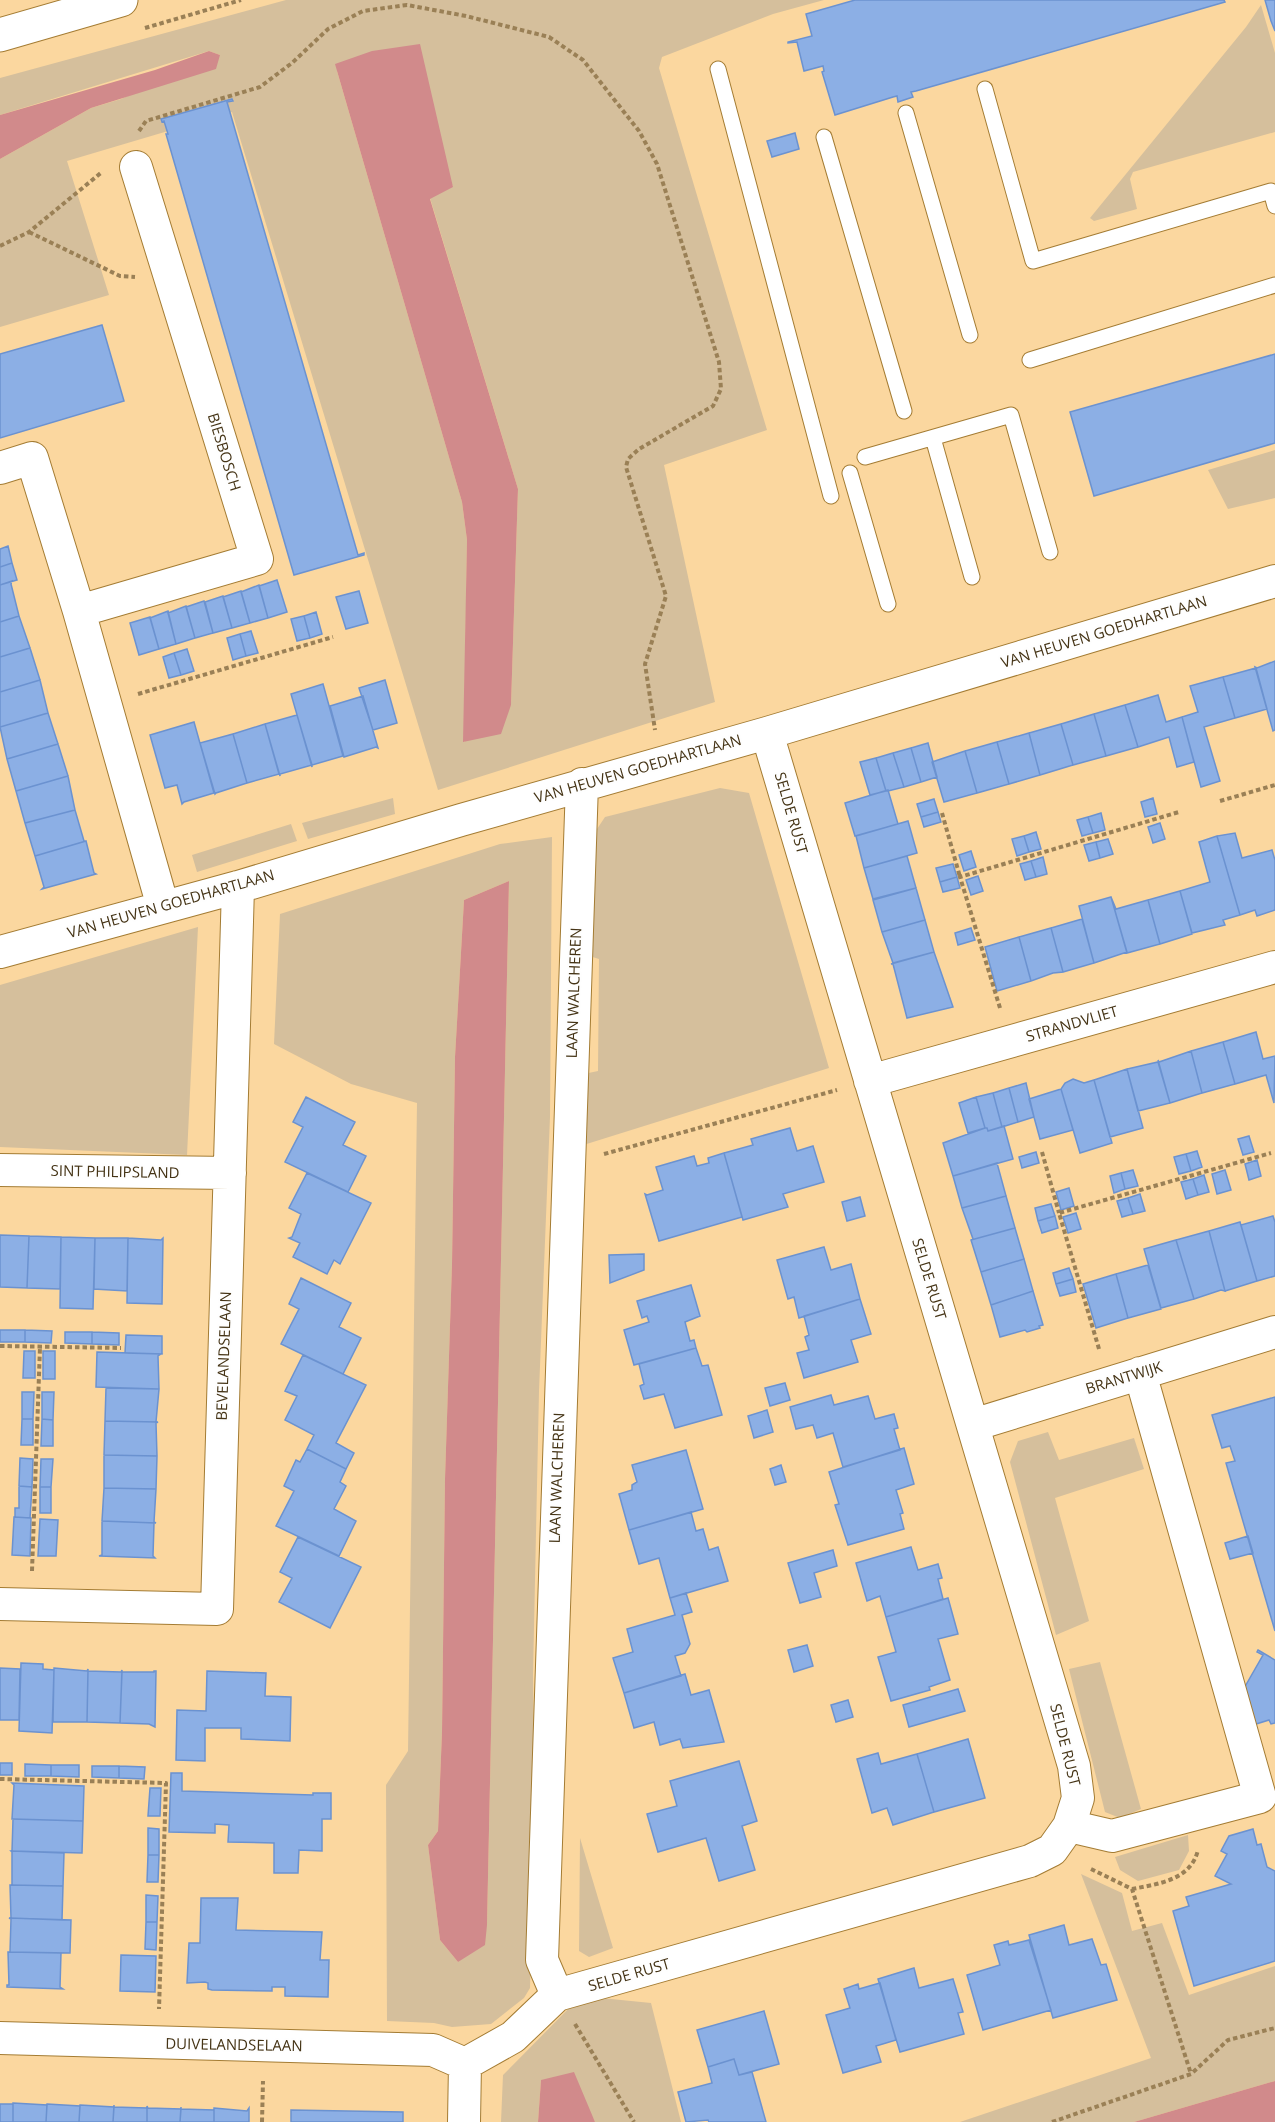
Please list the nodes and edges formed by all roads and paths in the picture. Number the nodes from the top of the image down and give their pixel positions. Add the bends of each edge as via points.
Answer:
1 (113, 1) edge
2 (0, 35) edge
3 (718, 69) dead end
4 (985, 90) dead end
5 (906, 113) dead end
6 (824, 137) dead end
7 (136, 167) joint
8 (104, 169) dead end
9 (1275, 206) edge
10 (28, 232) junction
11 (0, 246) edge
12 (171, 280) junction
13 (1275, 285) edge
14 (970, 335) dead end
15 (1030, 360) dead end
16 (904, 411) dead end
17 (933, 438) junction
18 (865, 457) dead end
19 (0, 468) edge
20 (850, 473) dead end
21 (831, 496) dead end
22 (1050, 552) dead end
23 (972, 577) dead end
24 (1275, 581) edge
25 (888, 604) dead end
26 (79, 611) junction
27 (333, 637) dead end
28 (105, 704) junction
29 (767, 733) junction
30 (660, 763) junction
31 (582, 784) junction
32 (1275, 785) edge
33 (1220, 801) dead end
34 (1179, 812) dead end
35 (942, 813) dead end
36 (960, 877) junction
37 (238, 887) junction
38 (163, 907) junction
39 (0, 952) edge
40 (1275, 967) edge
41 (1010, 1041) junction
42 (870, 1081) junction
43 (1042, 1152) dead end
44 (1271, 1153) dead end
45 (568, 1165) junction
46 (0, 1170) edge
47 (230, 1173) junction
48 (1059, 1213) junction
49 (1275, 1332) edge
50 (0, 1346) edge
51 (40, 1347) junction
52 (121, 1348) dead end
53 (1140, 1373) junction
54 (1109, 1383) junction
55 (973, 1425) junction
56 (0, 1604) edge
57 (31, 1605) junction
58 (0, 1779) edge
59 (1198, 1814) junction
60 (1061, 1838) junction
61 (1132, 1889) junction
62 (557, 1995) junction
63 (1275, 2028) edge
64 (0, 2038) edge
65 (158, 2043) junction
66 (264, 2045) junction
67 (465, 2064) junction
68 (1191, 2074) junction
69 (262, 2122) edge
70 (464, 2122) edge
71 (634, 2122) edge
72 (1052, 2122) edge

1 - 2 street
3 - 21 lane
4 - 9 lane via 1033,261 1271,191
5 - 14 lane
6 - 16 lane
7 - 12 street, BIESBOSCH
7 - 30 path via 128,147 146,121 260,87 328,29 363,11 406,5 465,16 549,37 583,60 639,131 657,164 719,362 721,389 713,406 639,449 626,466 666,596 645,664
8 - 10 path
10 - 11 path
10 - 12 path via 120,276
12 - 26 street, BIESBOSCH via 257,559
13 - 15 lane
17 - 18 lane
17 - 22 lane via 1011,415
17 - 23 lane
19 - 26 street via 32,458
20 - 25 lane
24 - 29 street, VAN HEUVEN GOEDHARTLAAN
26 - 28 street
27 - 28 path
28 - 38 street
29 - 30 street, VAN HEUVEN GOEDHARTLAAN
29 - 42 street, SELDE RUST
30 - 31 street, VAN HEUVEN GOEDHARTLAAN
31 - 37 street, VAN HEUVEN GOEDHARTLAAN
31 - 45 street, LAAN WALCHEREN
32 - 33 path
34 - 36 path
35 - 36 path
36 - 41 path
37 - 38 street, VAN HEUVEN GOEDHARTLAAN
37 - 47 street, BEVELANDSELAAN
38 - 39 street, VAN HEUVEN GOEDHARTLAAN
40 - 41 street, STRANDVLIET
41 - 42 street, STRANDVLIET
42 - 45 path
42 - 55 street, SELDE RUST
43 - 48 path
44 - 48 path
45 - 62 street, LAAN WALCHEREN via 542,1960
46 - 47 street, SINT PHILIPSLAND
47 - 57 street, BEVELANDSELAAN via 217,1609
48 - 54 path
49 - 53 street, BRANTWIJK
50 - 51 path
51 - 52 path
51 - 57 path
53 - 54 street, BRANTWIJK
53 - 59 street via 1260,1797
54 - 55 street, BRANTWIJK
55 - 60 street, SELDE RUST via 1074,1766 1078,1798
56 - 57 street, BEVELANDSELAAN
58 - 65 path via 166,1783
59 - 60 street via 1112,1836
59 - 61 path via 1200,1841 1196,1862 1169,1882
60 - 61 path
60 - 62 street, SELDE RUST via 1030,1861
61 - 68 path
62 - 67 street via 513,2037
62 - 71 path
63 - 68 path via 1228,2040
64 - 65 street, DUIVELANDSELAAN
65 - 66 street, DUIVELANDSELAAN
66 - 67 street, DUIVELANDSELAAN via 433,2049
66 - 69 path
67 - 70 street
68 - 72 path

